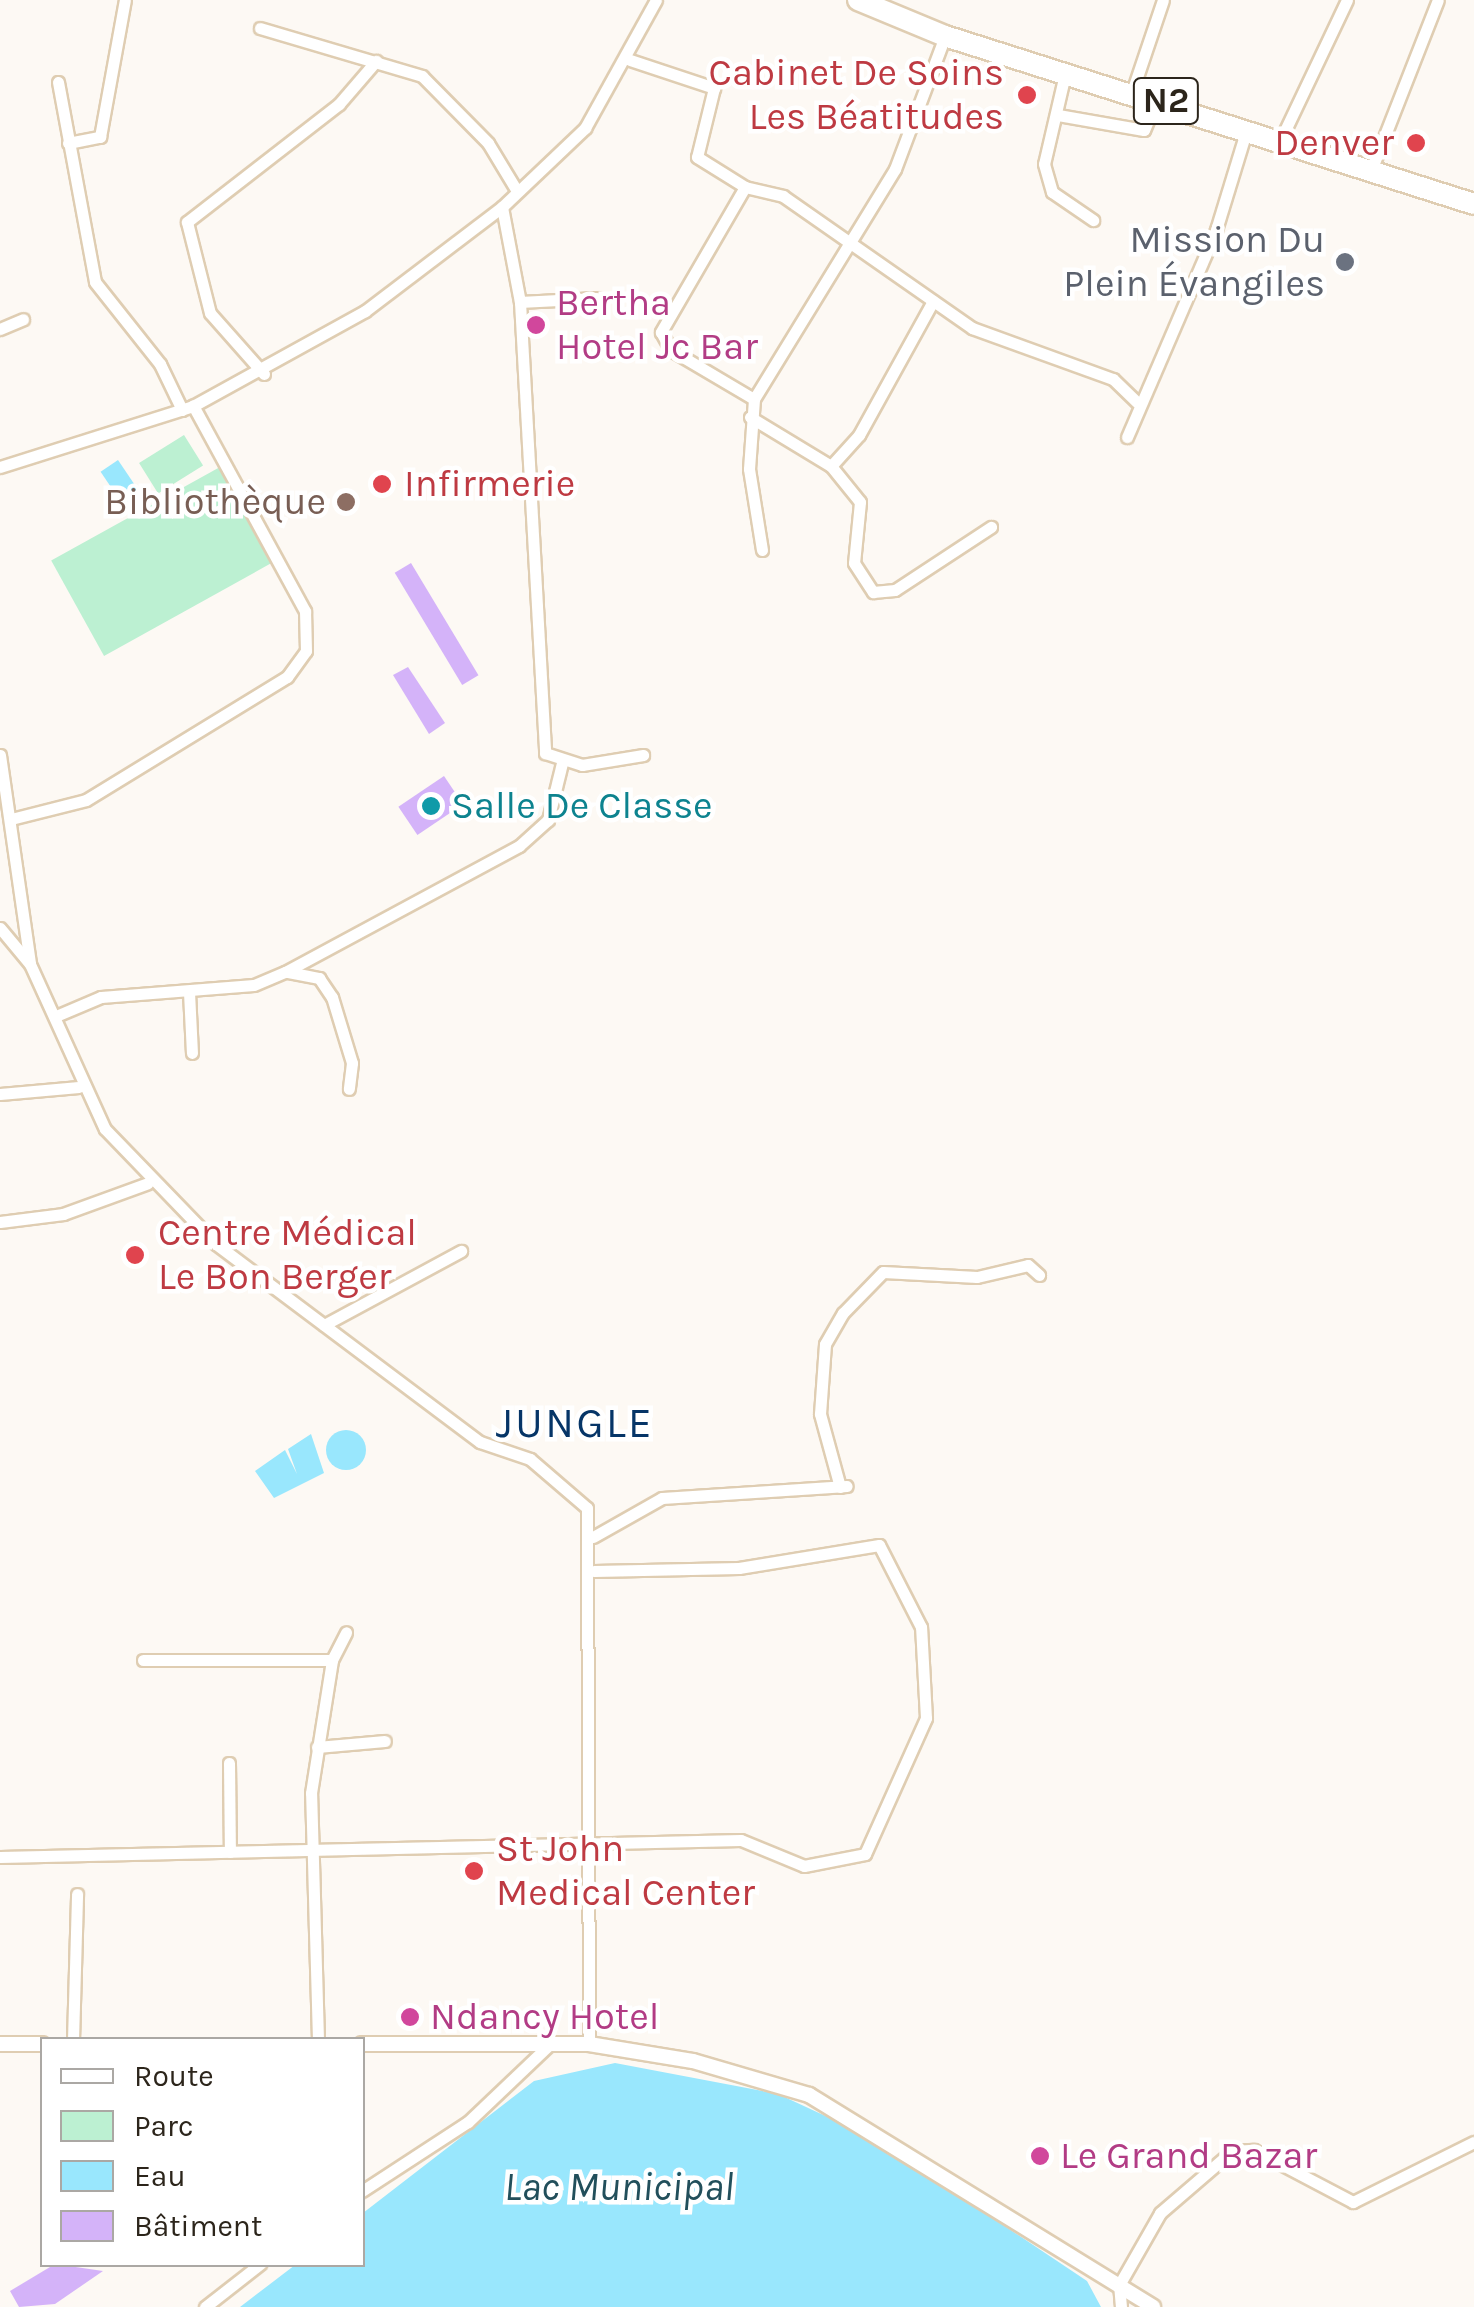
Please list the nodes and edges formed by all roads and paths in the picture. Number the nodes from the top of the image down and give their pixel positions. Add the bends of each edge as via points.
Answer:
1 (125, 0) edge
2 (656, 0) edge
3 (858, 0) edge
4 (1163, 0) edge
5 (1348, 0) edge
6 (1438, 0) edge
7 (260, 28) dead end
8 (945, 36) junction
9 (630, 60) junction
10 (376, 62) junction
11 (1065, 74) junction
12 (58, 82) dead end
13 (1131, 95) junction
14 (1158, 98) junction
15 (1058, 114) junction
16 (1246, 132) junction
17 (1280, 140) junction
18 (68, 143) junction
19 (1372, 168) junction
20 (745, 187) junction
21 (517, 191) junction
22 (1474, 204) edge
23 (502, 206) junction
24 (1093, 220) dead end
25 (850, 243) junction
26 (597, 298) dead end
27 (933, 301) junction
28 (520, 302) junction
29 (23, 319) dead end
30 (0, 329) edge
31 (264, 374) junction
32 (754, 399) junction
33 (1137, 402) junction
34 (188, 408) junction
35 (750, 417) junction
36 (1126, 437) dead end
37 (832, 466) junction
38 (0, 468) edge
39 (991, 527) dead end
40 (762, 550) dead end
41 (643, 755) dead end
42 (0, 756) edge
43 (562, 763) junction
44 (15, 818) junction
45 (0, 928) edge
46 (30, 964) junction
47 (284, 972) junction
48 (189, 992) junction
49 (56, 1016) junction
50 (192, 1053) dead end
51 (79, 1087) junction
52 (349, 1089) dead end
53 (0, 1094) edge
54 (148, 1183) junction
55 (0, 1222) edge
56 (461, 1251) dead end
57 (1039, 1276) dead end
58 (324, 1325) junction
59 (593, 1537) junction
60 (594, 1571) junction
61 (346, 1632) dead end
62 (143, 1660) dead end
63 (332, 1660) junction
64 (386, 1742) dead end
65 (317, 1747) junction
66 (229, 1763) dead end
67 (592, 1847) junction
68 (230, 1852) junction
69 (312, 1853) junction
70 (0, 1857) edge
71 (77, 1894) dead end
72 (73, 2037) edge
73 (318, 2037) edge
74 (550, 2043) junction
75 (0, 2044) edge
76 (40, 2044) edge
77 (365, 2044) edge
78 (589, 2044) junction
79 (1474, 2142) edge
80 (365, 2190) edge
81 (256, 2267) edge
82 (1119, 2285) junction
83 (205, 2307) edge
84 (1121, 2307) edge
85 (1153, 2307) edge

1 - 18 street via 100,138
2 - 9 street
3 - 8 highway, N2
4 - 13 street
5 - 17 street
6 - 19 street
7 - 10 street via 288,43
8 - 11 highway, N2
8 - 25 street via 896,169
9 - 20 street via 708,82 715,100 694,152
9 - 21 street via 585,128
10 - 21 street via 442,92
10 - 31 street via 339,104 186,222 210,313
11 - 13 highway, N2
11 - 15 street
12 - 18 street
13 - 14 highway, N2
14 - 15 street via 1144,130
14 - 16 highway, N2
15 - 24 street via 1044,164 1052,192
16 - 17 highway, N2
16 - 33 street via 1216,230
17 - 19 highway, N2
18 - 34 street via 95,282
19 - 22 highway, N2
20 - 25 street via 783,196
20 - 32 street via 661,332 672,350
21 - 23 street
23 - 28 street
23 - 31 street via 329,337
25 - 27 street
25 - 32 street
26 - 28 street
27 - 33 street via 1020,350 1114,379
27 - 37 street via 859,435
28 - 43 street via 545,753
29 - 30 street
31 - 34 street
32 - 35 street
33 - 36 street
34 - 38 street
34 - 44 street via 305,611 306,651 287,678 86,800
35 - 37 street
35 - 40 street
37 - 39 street via 865,509 854,564 873,592 896,590
41 - 43 street
42 - 44 street
43 - 47 street via 548,820 519,846
44 - 46 street
45 - 46 street
46 - 49 street
47 - 48 street
47 - 52 street via 319,978 332,997 352,1063
48 - 49 street via 140,990
48 - 50 street
49 - 51 street
51 - 53 street
51 - 54 street
54 - 55 street via 62,1214
54 - 58 street
56 - 58 street
57 - 59 street via 1028,1265 977,1278 883,1272 844,1313 825,1344 820,1414 843,1486 662,1498
58 - 59 street via 480,1442 530,1458 570,1489 588,1508
59 - 60 street
60 - 67 street via 586,1706
60 - 67 street via 739,1568 879,1546 920,1627 926,1718 865,1854 804,1866 742,1840
61 - 63 street
62 - 63 street
63 - 65 street
64 - 65 street
65 - 69 street
66 - 68 street
67 - 69 street
67 - 78 street
68 - 69 street
68 - 70 street
69 - 73 street
71 - 72 street
74 - 77 street
74 - 78 street
74 - 80 street via 522,2079
75 - 76 street
78 - 82 street via 693,2061 832,2104
79 - 82 street via 1353,2202 1254,2150 1232,2151 1160,2212
81 - 83 street
82 - 84 street
82 - 85 street

